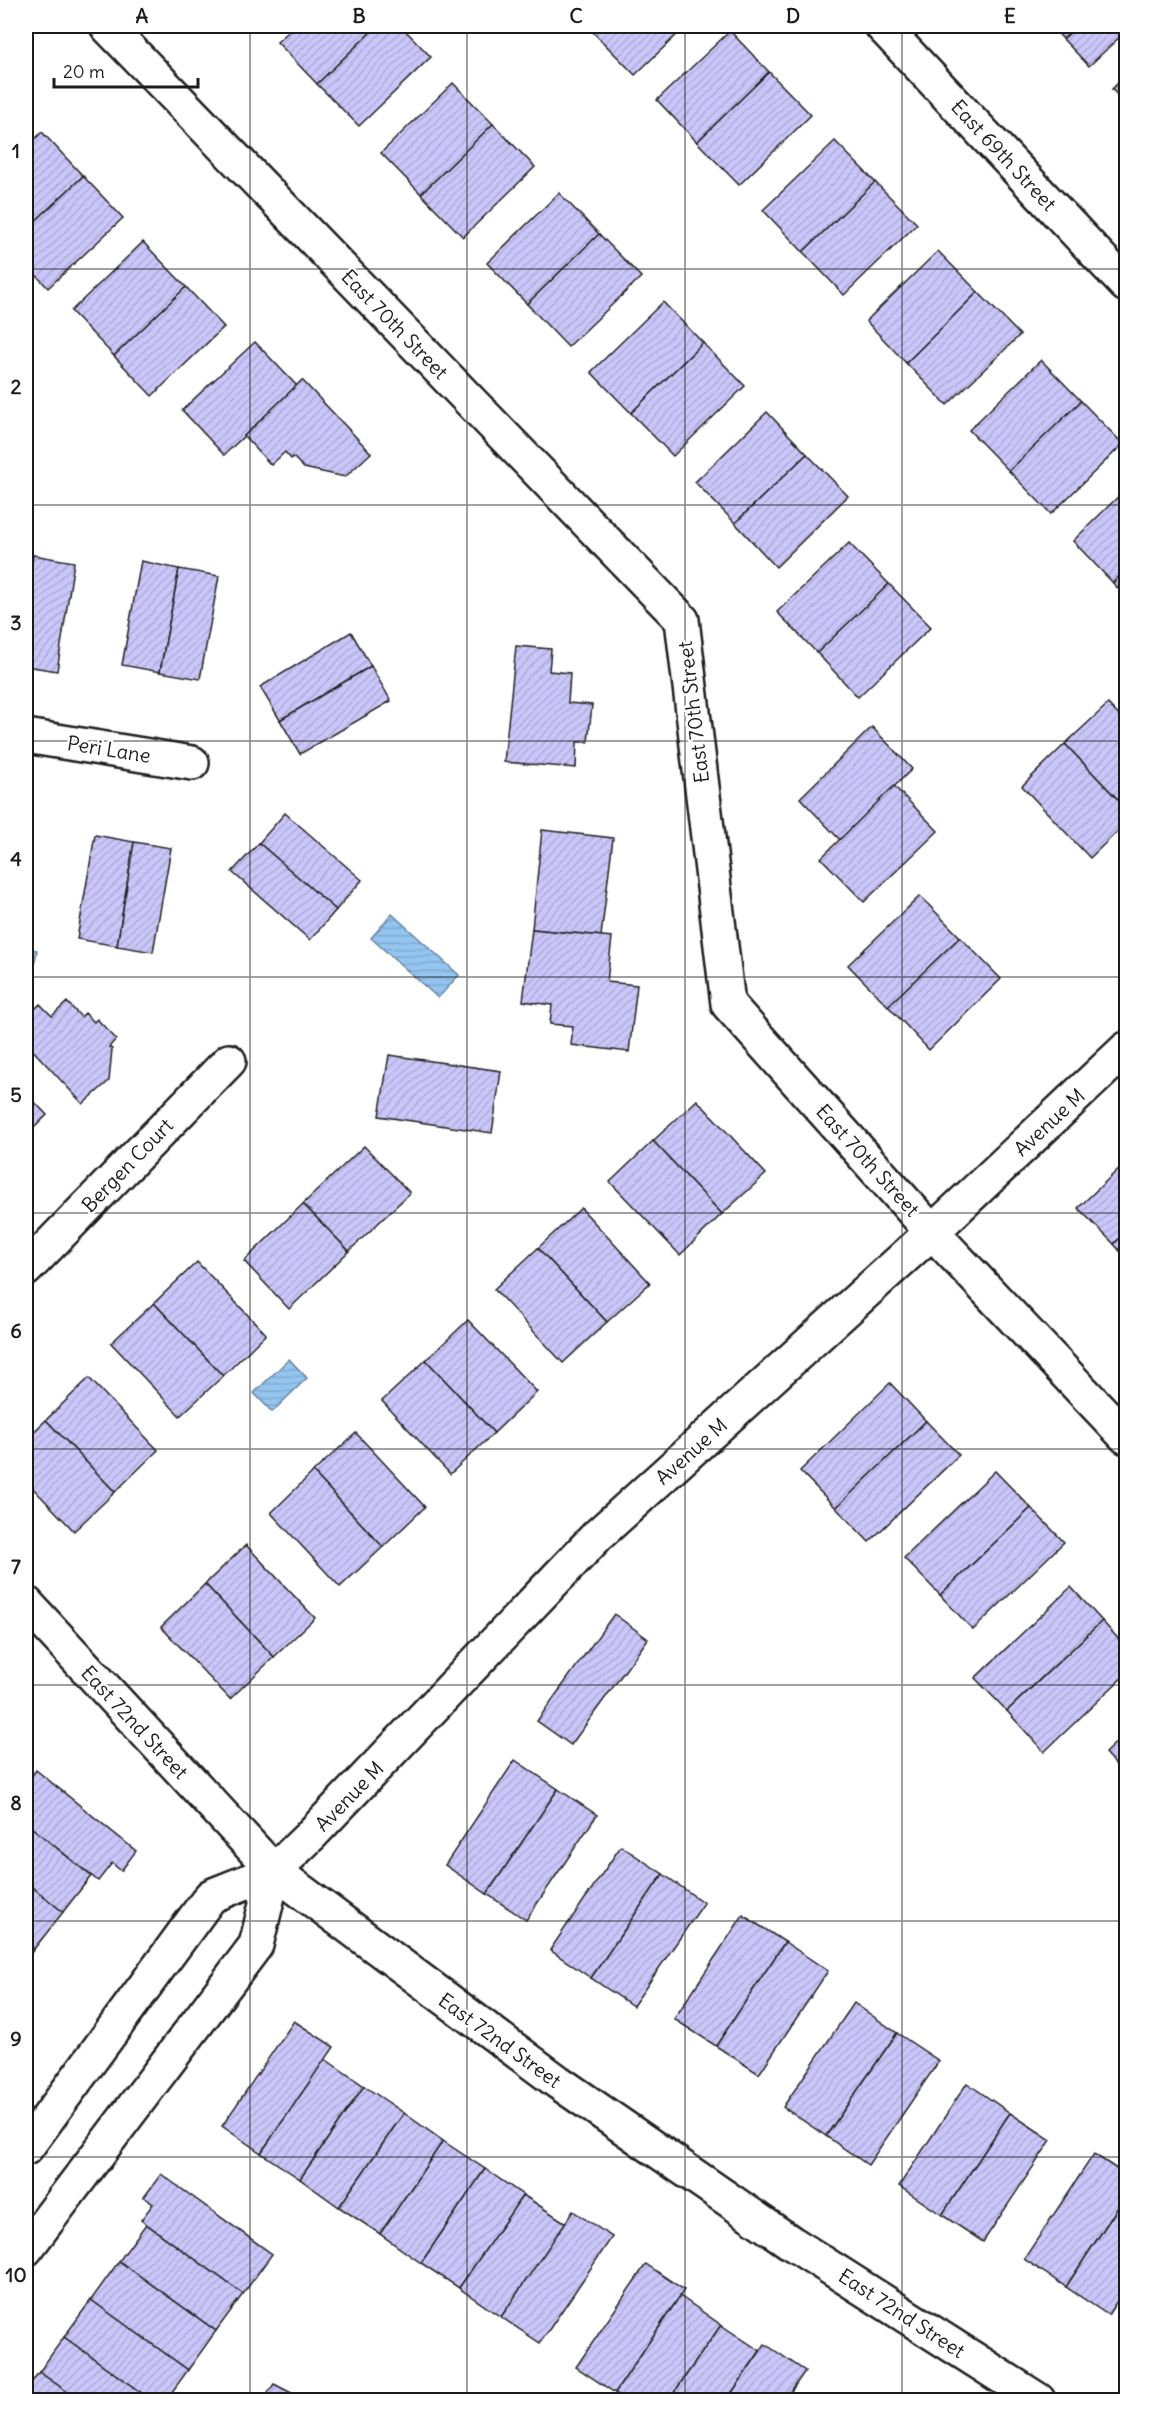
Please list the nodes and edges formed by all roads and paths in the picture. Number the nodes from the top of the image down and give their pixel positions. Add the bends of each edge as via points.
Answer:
1 (107, 26) edge
2 (882, 26) edge
3 (1126, 285) edge
4 (26, 736) edge
5 (192, 763) dead end
6 (1126, 1049) edge
7 (229, 1061) dead end
8 (932, 1232) junction
9 (26, 1269) edge
10 (1126, 1437) edge
11 (26, 1603) edge
12 (274, 1871) junction
13 (26, 2148) edge
14 (26, 2249) edge
15 (1038, 2400) edge

1 - 8 street, East 70th Street via 682,620 728,1004
2 - 3 street, East 69th Street
4 - 5 street, Peri Lane
6 - 8 street, Avenue M
7 - 9 street, Bergen Court
8 - 10 street, East 70th Street
8 - 12 street, Avenue M via 597,1536
11 - 12 street, East 72nd Street
12 - 13 street, Avenue M via 211,1896
12 - 14 street via 256,1945
12 - 15 street, East 72nd Street via 558,2082 790,2242

